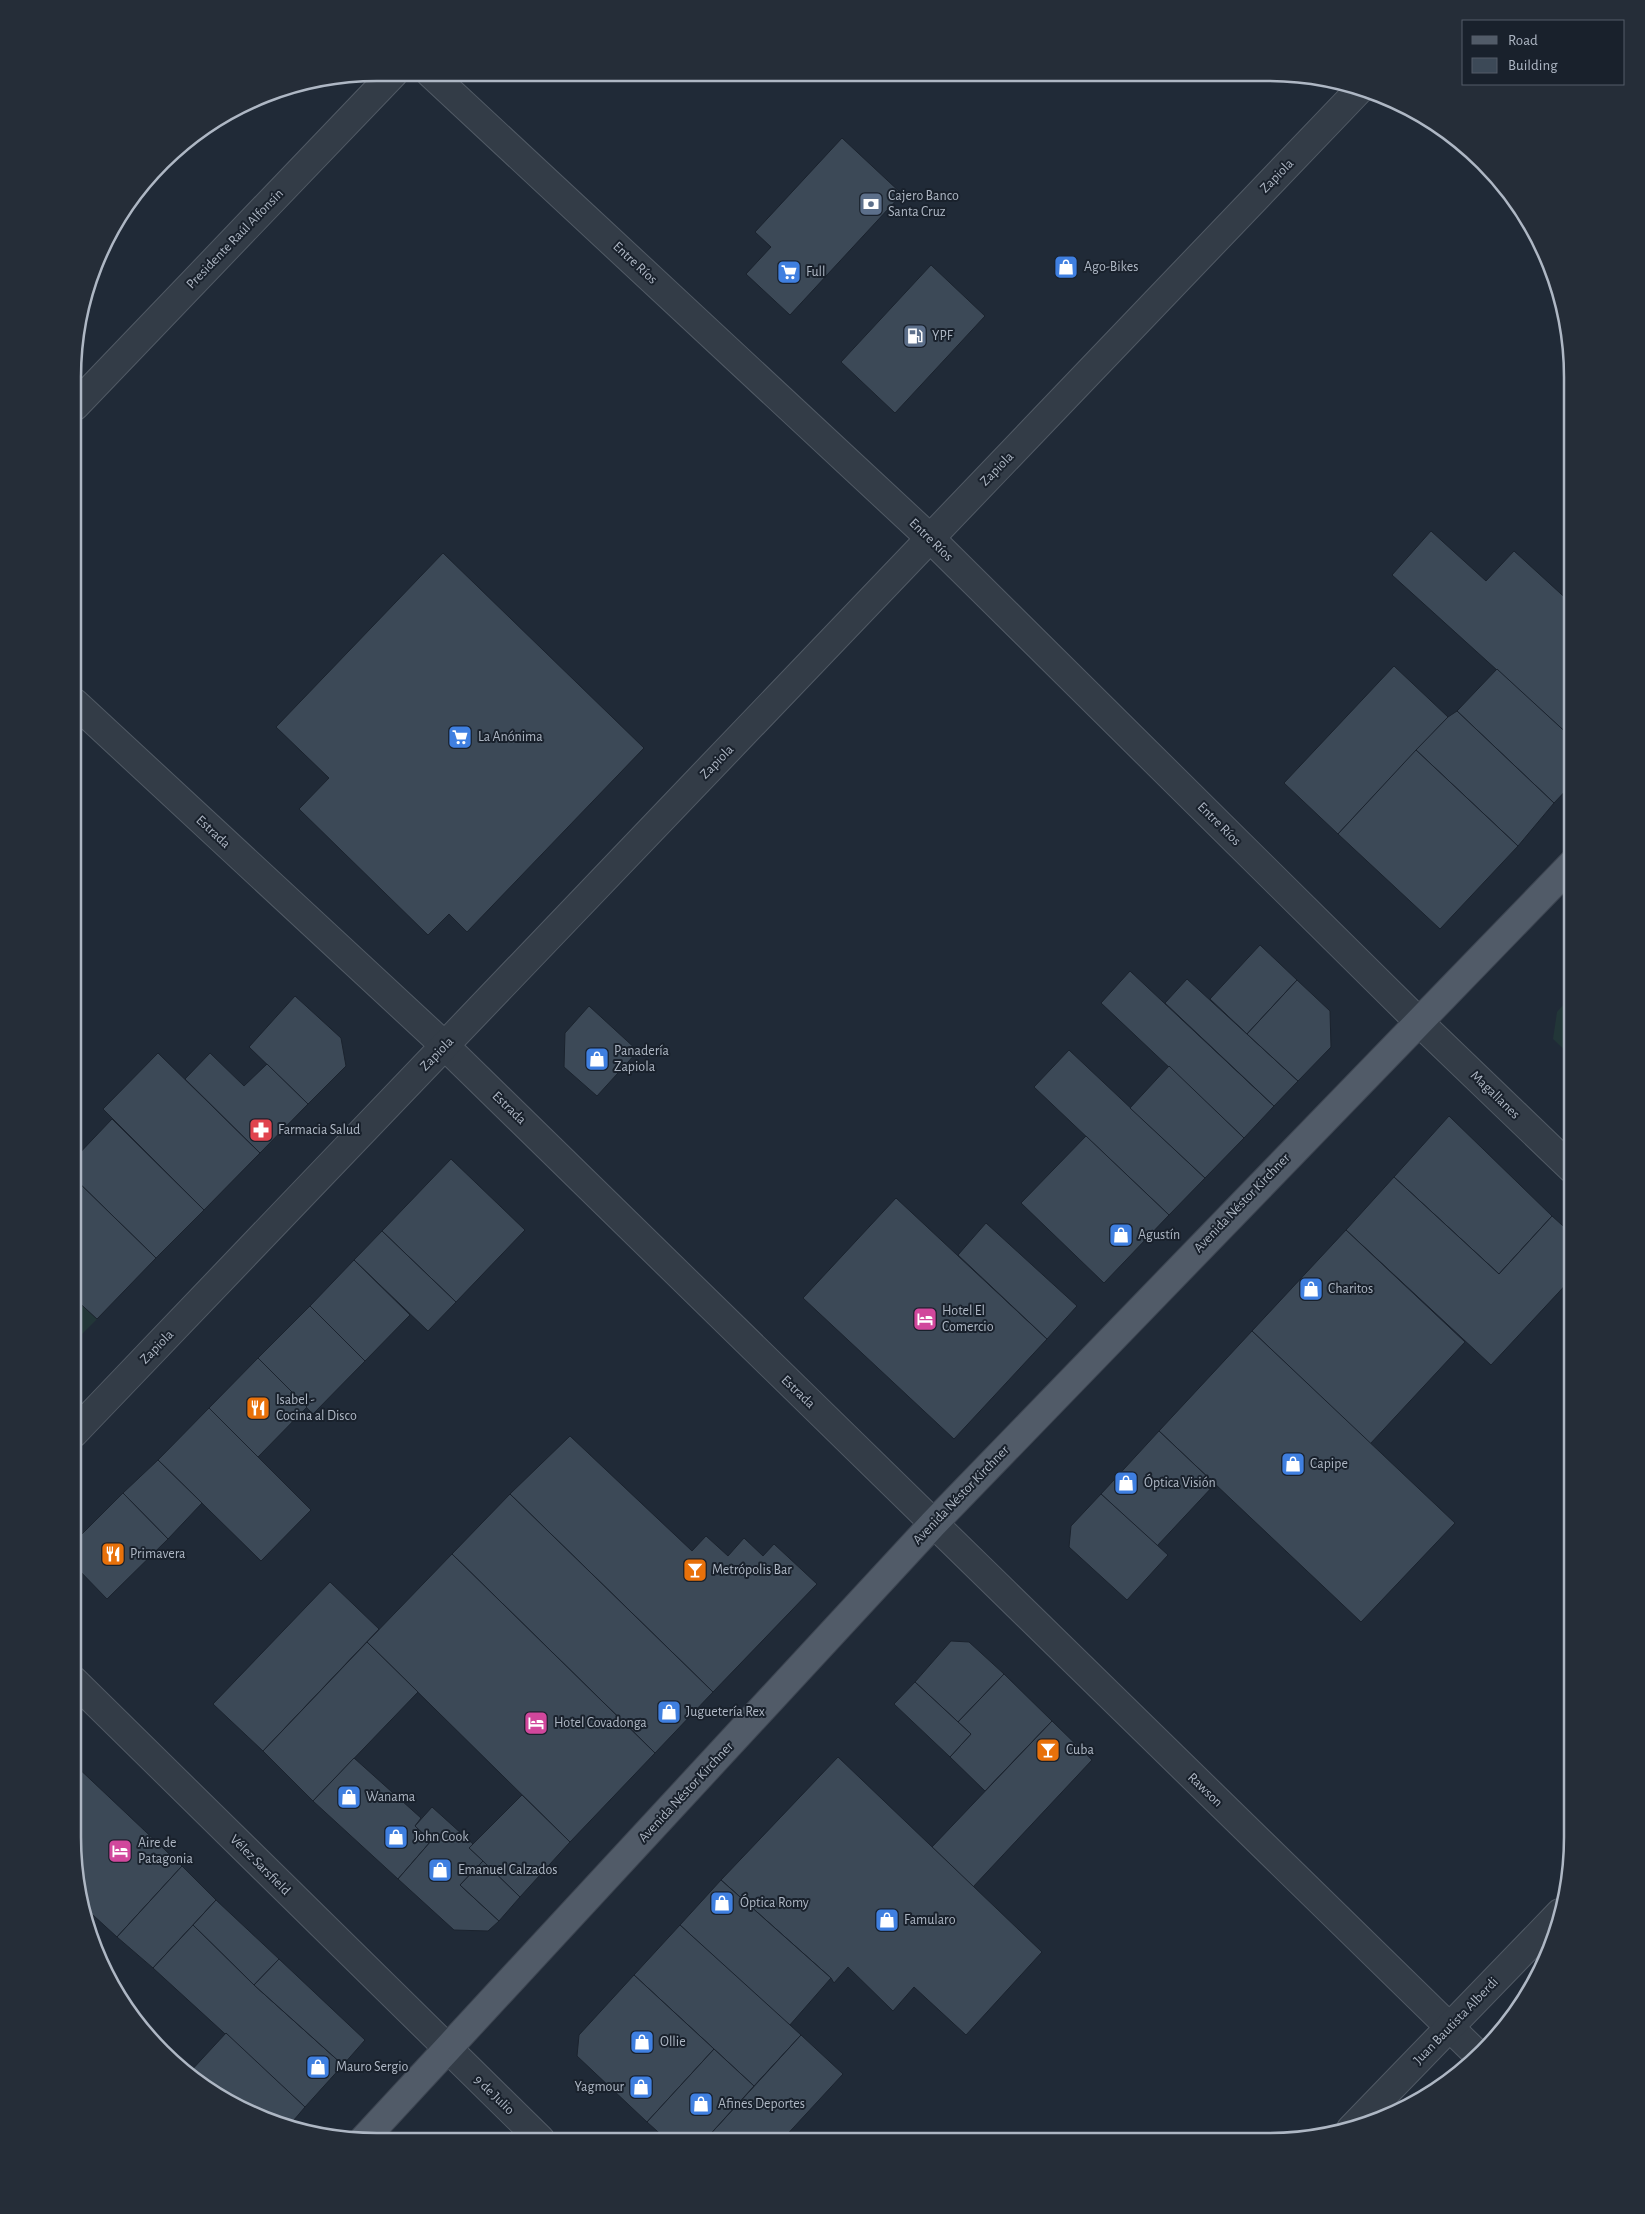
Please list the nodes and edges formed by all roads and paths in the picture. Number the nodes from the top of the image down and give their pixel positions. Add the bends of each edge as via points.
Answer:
1 (385, 81) edge
2 (439, 81) edge
3 (1355, 94) edge
4 (81, 400) edge
5 (931, 539) junction
6 (81, 709) edge
7 (1564, 872) edge
8 (1418, 1021) junction
9 (445, 1046) junction
10 (1564, 1161) edge
11 (81, 1426) edge
12 (933, 1524) junction
13 (81, 1688) edge
14 (1551, 1923) edge
15 (1448, 2028) junction
16 (448, 2050) junction
17 (1473, 2050) edge
18 (1362, 2117) edge
19 (370, 2133) edge
20 (533, 2133) edge

1 - 4 street, Presidente Raúl Alfonsín
2 - 5 street, Entre Ríos
3 - 5 street, Zapiola
5 - 8 street, Entre Ríos
5 - 9 street, Zapiola
6 - 9 street, Estrada
7 - 8 main road, Avenida Néstor Kirchner
8 - 10 street, Magallanes
8 - 12 main road, Avenida Néstor Kirchner
9 - 11 street, Zapiola
9 - 12 street, Estrada
12 - 15 street, Rawson
12 - 16 main road, Avenida Néstor Kirchner
13 - 16 street, Vélez Sarsfield
14 - 15 street, Juan Bautista Alberdi
15 - 17 street, Rawson
15 - 18 street, Juan Bautista Alberdi
16 - 19 main road, Avenida Néstor Kirchner
16 - 20 street, 9 de Julio

